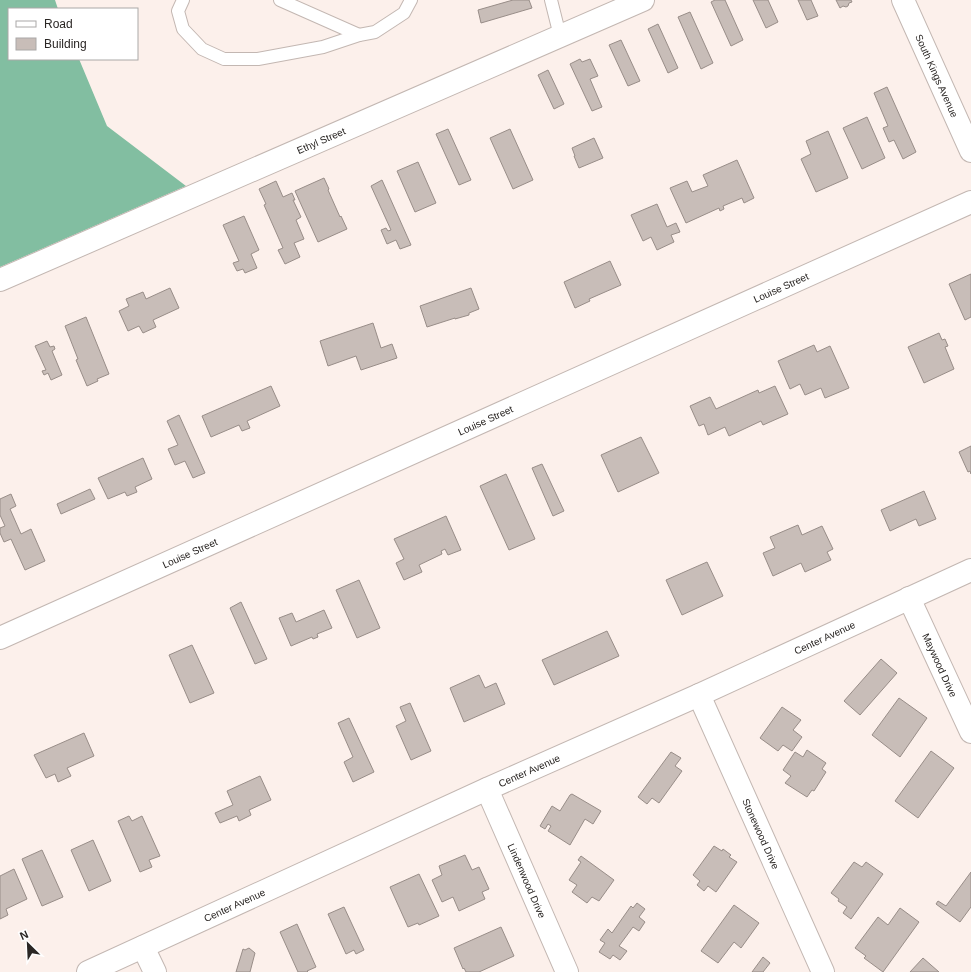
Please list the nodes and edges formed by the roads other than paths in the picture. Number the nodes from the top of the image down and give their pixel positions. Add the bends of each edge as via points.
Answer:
1 (183, 0) edge
2 (280, 0) edge
3 (411, 0) edge
4 (551, 0) edge
5 (643, 0) edge
6 (903, 0) edge
7 (359, 35) junction
8 (560, 36) junction
9 (971, 151) edge
10 (971, 202) edge
11 (0, 280) edge
12 (971, 570) edge
13 (909, 598) junction
14 (0, 638) edge
15 (699, 695) junction
16 (971, 732) edge
17 (487, 789) junction
18 (143, 947) junction
19 (88, 972) edge
20 (155, 972) edge
21 (567, 972) edge
22 (823, 972) edge

1 - 7 lane via 178,11 183,29 202,49 224,59 258,59 322,47
2 - 7 lane
3 - 7 lane via 404,13 375,32
4 - 8 lane
5 - 8 street, Ethyl Street
6 - 9 street, South Kings Avenue
8 - 11 street, Ethyl Street
10 - 14 street, Louise Street
12 - 13 street, Center Avenue
13 - 15 street, Center Avenue
13 - 16 street, Maywood Drive
15 - 17 street, Center Avenue
15 - 22 street, Stonewood Drive
17 - 18 street, Center Avenue
17 - 21 street, Lindenwood Drive
18 - 19 street, Center Avenue
18 - 20 street

